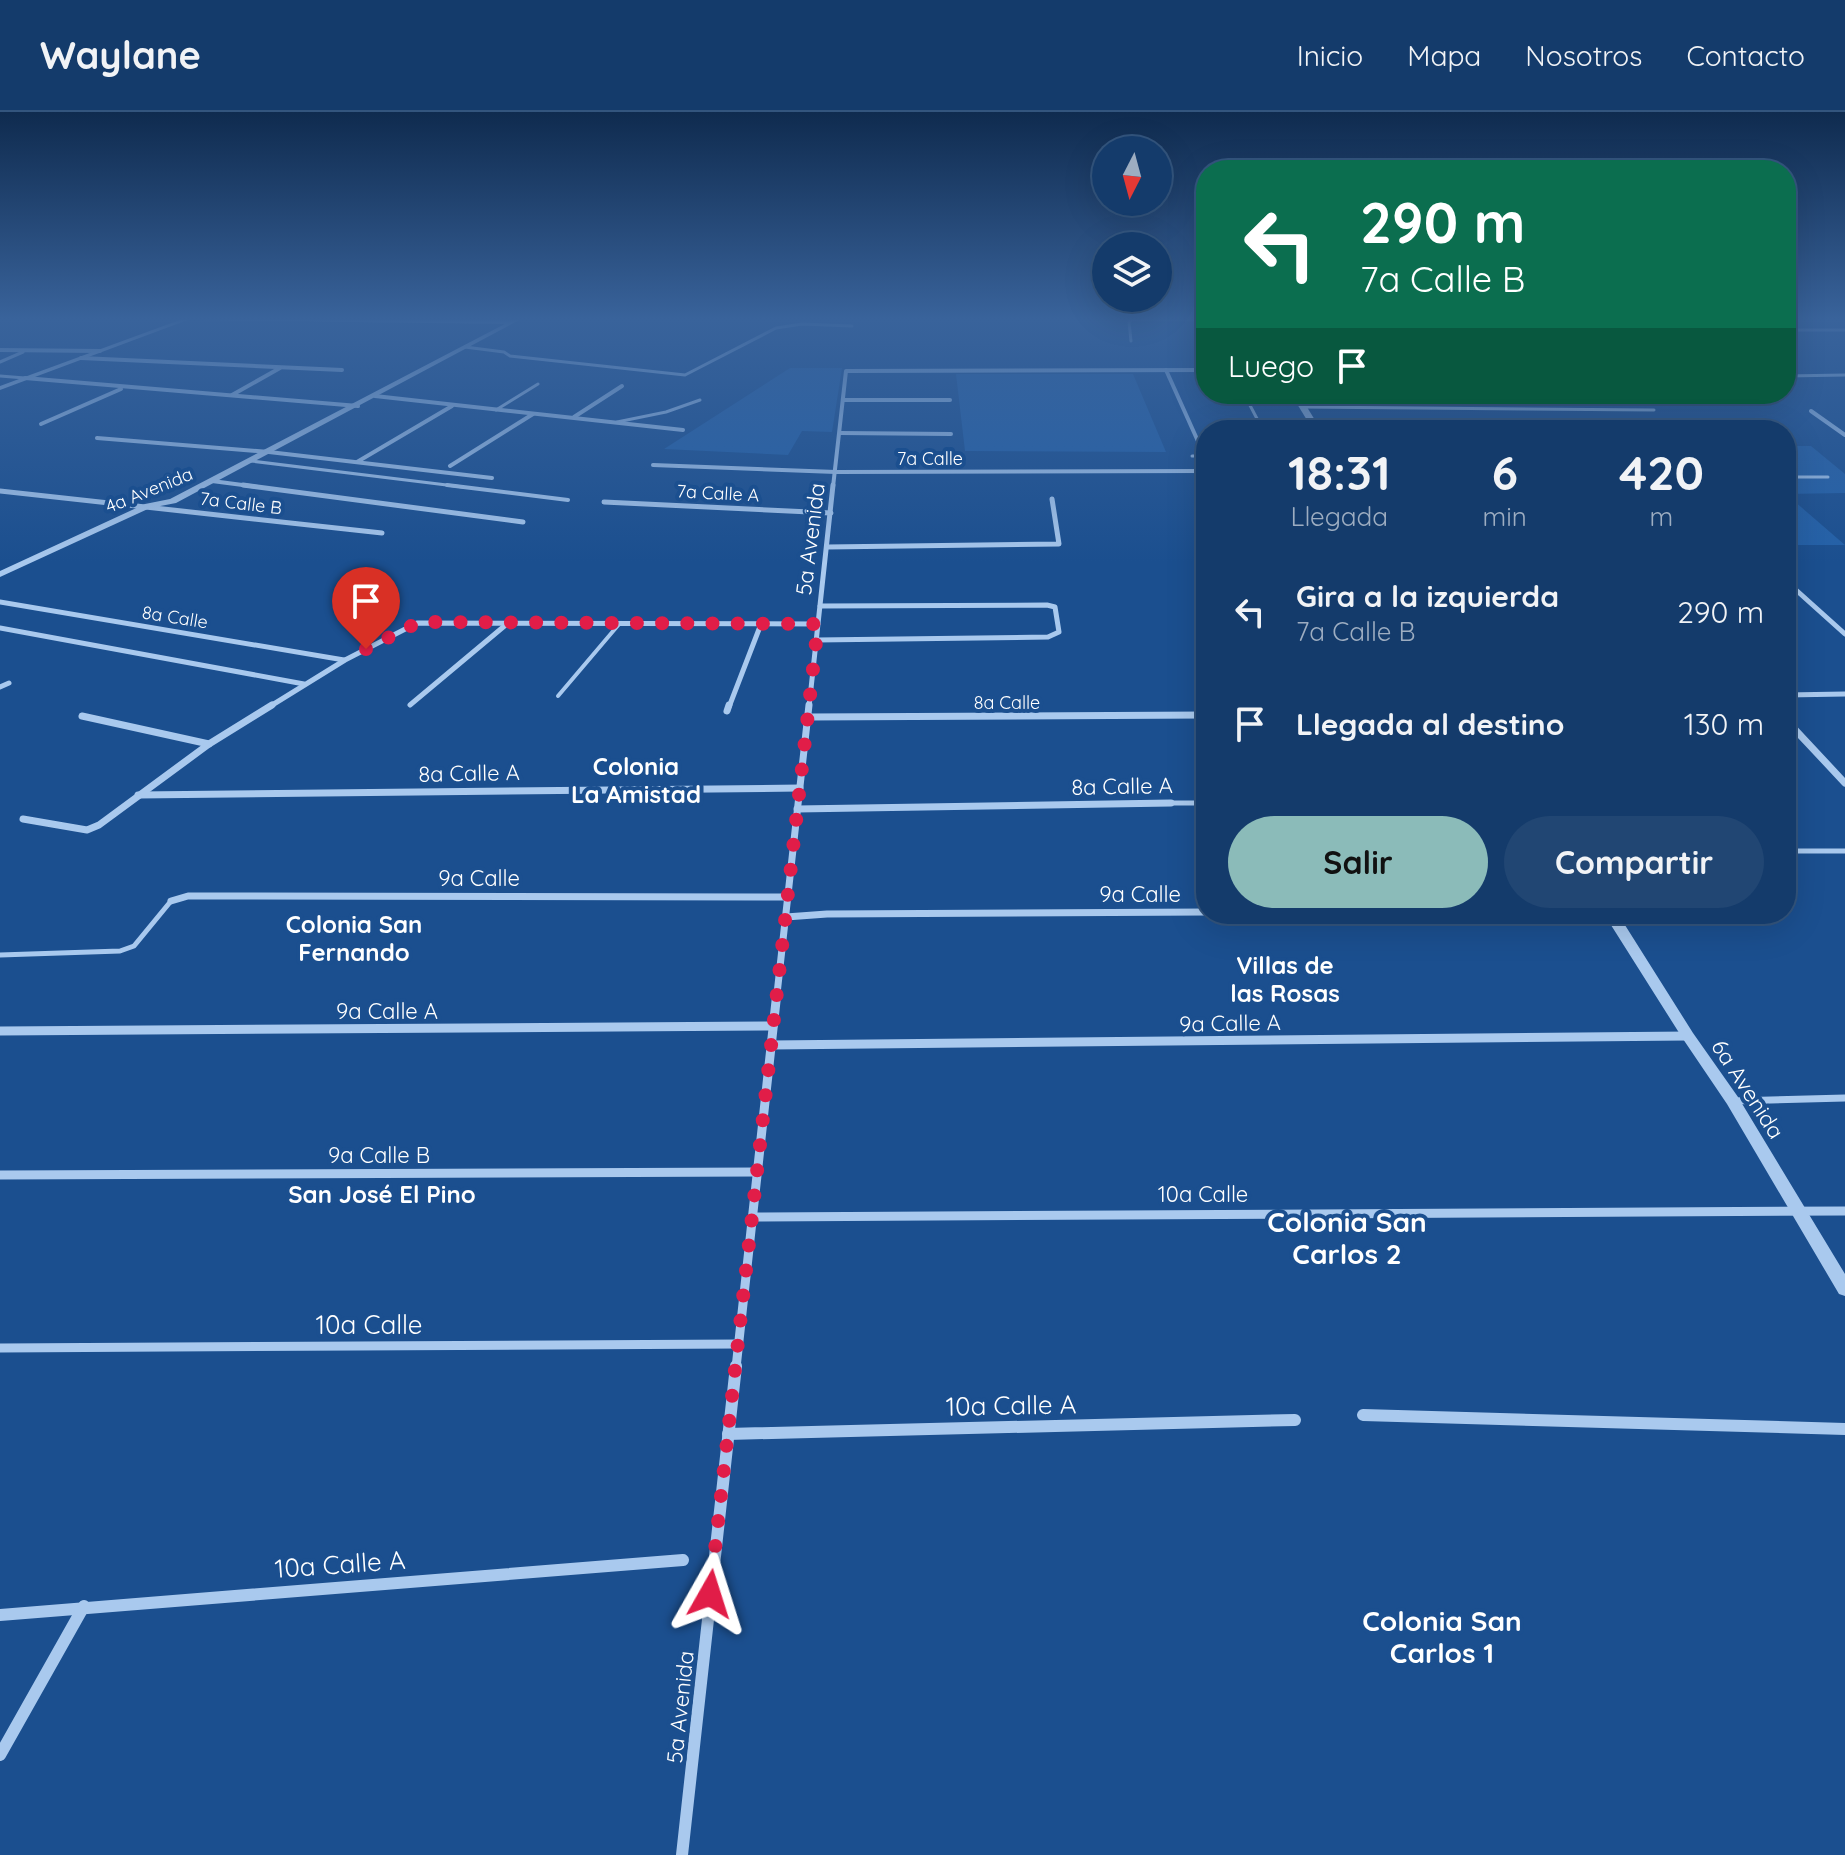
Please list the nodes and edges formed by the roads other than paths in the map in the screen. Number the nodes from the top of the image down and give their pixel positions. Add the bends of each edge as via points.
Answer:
1 (98, 399) edge
2 (281, 399) edge
3 (369, 399) edge
4 (404, 399) edge
5 (513, 399) edge
6 (602, 399) edge
7 (1179, 399) edge
8 (700, 400) dead end
9 (843, 400) joint
10 (950, 400) dead end
11 (1301, 404) edge
12 (453, 405) junction
13 (358, 406) junction
14 (1303, 407) junction
15 (496, 410) junction
16 (1654, 410) dead end
17 (1811, 411) dead end
18 (533, 414) junction
19 (573, 418) junction
20 (1311, 420) edge
21 (617, 422) junction
22 (41, 424) dead end
23 (1831, 425) junction
24 (1845, 425) edge
25 (683, 430) dead end
26 (840, 433) junction
27 (951, 434) dead end
28 (1845, 435) edge
29 (1196, 437) edge
30 (97, 438) dead end
31 (269, 452) junction
32 (1192, 456) dead end
33 (1196, 456) edge
34 (251, 461) junction
35 (357, 462) junction
36 (653, 465) dead end
37 (450, 466) dead end
38 (1196, 471) edge
39 (836, 472) junction
40 (1796, 477) edge
41 (1828, 477) dead end
42 (492, 478) dead end
43 (212, 481) junction
44 (0, 491) edge
45 (1052, 499) dead end
46 (568, 500) dead end
47 (604, 502) dead end
48 (148, 506) junction
49 (831, 513) junction
50 (523, 522) dead end
51 (382, 533) dead end
52 (827, 547) junction
53 (0, 574) edge
54 (1796, 590) edge
55 (0, 602) edge
56 (820, 606) junction
57 (508, 622) junction
58 (620, 623) junction
59 (761, 624) junction
60 (818, 624) junction
61 (0, 628) edge
62 (1845, 634) edge
63 (817, 640) junction
64 (345, 660) junction
65 (9, 683) dead end
66 (305, 684) junction
67 (0, 687) edge
68 (1845, 694) edge
69 (1796, 695) edge
70 (558, 696) dead end
71 (410, 705) dead end
72 (727, 711) dead end
73 (1196, 715) edge
74 (82, 716) dead end
75 (808, 717) junction
76 (1796, 731) edge
77 (209, 744) junction
78 (1845, 783) edge
79 (800, 788) junction
80 (138, 795) junction
81 (1171, 803) joint
82 (1196, 803) edge
83 (797, 809) junction
84 (23, 819) dead end
85 (1796, 851) edge
86 (1845, 851) edge
87 (788, 897) junction
88 (171, 901) joint
89 (1196, 912) edge
90 (786, 917) junction
91 (1617, 924) edge
92 (0, 955) edge
93 (773, 1026) junction
94 (0, 1031) edge
95 (1688, 1036) junction
96 (771, 1045) junction
97 (1845, 1098) edge
98 (1733, 1101) junction
99 (757, 1172) junction
100 (0, 1175) edge
101 (1845, 1211) edge
102 (1797, 1212) junction
103 (752, 1217) junction
104 (1845, 1289) edge
105 (738, 1344) junction
106 (0, 1348) edge
107 (1363, 1415) dead end
108 (1295, 1420) dead end
109 (1845, 1429) edge
110 (728, 1434) junction
111 (683, 1560) dead end
112 (84, 1606) junction
113 (0, 1615) edge
114 (0, 1755) edge
115 (682, 1855) edge

1 - 22 street
2 - 13 street
3 - 13 street, 4a Avenida
4 - 12 street
5 - 15 lane
6 - 19 street
7 - 29 street
8 - 21 lane
9 - 10 street
9 - 26 street, 5a Avenida
11 - 14 street
12 - 15 street
12 - 35 street
13 - 31 street, 4a Avenida
14 - 16 lane
14 - 20 street
15 - 18 street
17 - 23 street
18 - 19 street
18 - 37 street
19 - 21 street
21 - 25 street
23 - 24 street
23 - 28 street
26 - 27 street
26 - 39 street, 5a Avenida
30 - 31 street
31 - 34 street, 4a Avenida
31 - 35 street
32 - 33 lane
34 - 43 street, 4a Avenida
34 - 46 lane
35 - 42 street
36 - 39 street, 7a Calle
38 - 39 street, 7a Calle
39 - 49 street, 5a Avenida
40 - 41 lane
43 - 48 street, 4a Avenida via 173,501
43 - 50 street
44 - 48 street, 7a Calle B
45 - 52 street via 1059,544
47 - 49 street, 7a Calle A
48 - 51 street, 7a Calle B
48 - 53 street, 4a Avenida
49 - 52 street, 5a Avenida
52 - 56 street, 5a Avenida
54 - 62 street
55 - 64 street, 8a Calle
56 - 60 street, 5a Avenida
56 - 63 street via 1047,605 1055,607 1059,632 1048,637
57 - 58 street
57 - 64 street via 417,623
57 - 71 street
58 - 59 street
58 - 70 lane
59 - 60 street
59 - 72 street
60 - 63 street, 5a Avenida
61 - 66 street
63 - 75 street, 5a Avenida
64 - 66 street
65 - 67 street
66 - 77 street
68 - 69 street
73 - 75 street, 8a Calle
74 - 77 street
75 - 79 street, 5a Avenida
76 - 78 street
77 - 80 street
79 - 80 street, 8a Calle A
79 - 83 street, 5a Avenida
80 - 84 street via 87,830
81 - 82 lane, 8a Calle A
81 - 83 street, 8a Calle A
83 - 87 street, 5a Avenida
85 - 86 lane
87 - 88 street, 9a Calle via 188,896
87 - 90 street, 5a Avenida
88 - 92 lane via 134,946 120,951
89 - 90 street, 9a Calle
90 - 93 street, 5a Avenida
91 - 95 street, 6a Avenida
93 - 94 street, 9a Calle A
93 - 96 street, 5a Avenida
95 - 96 street, 9a Calle A
95 - 98 street, 6a Avenida
96 - 99 street, 5a Avenida
97 - 98 lane
98 - 102 street, 6a Avenida
99 - 100 street, 9a Calle B
99 - 103 street, 5a Avenida
101 - 102 street, 10a Calle
102 - 103 street, 10a Calle
102 - 104 street, 6a Avenida
103 - 105 street, 5a Avenida
105 - 106 street, 10a Calle
105 - 110 street, 5a Avenida
107 - 109 street
108 - 110 street, 10a Calle A
110 - 115 street, 5a Avenida
111 - 112 street, 10a Calle A
112 - 113 street, 10a Calle A
112 - 114 street

